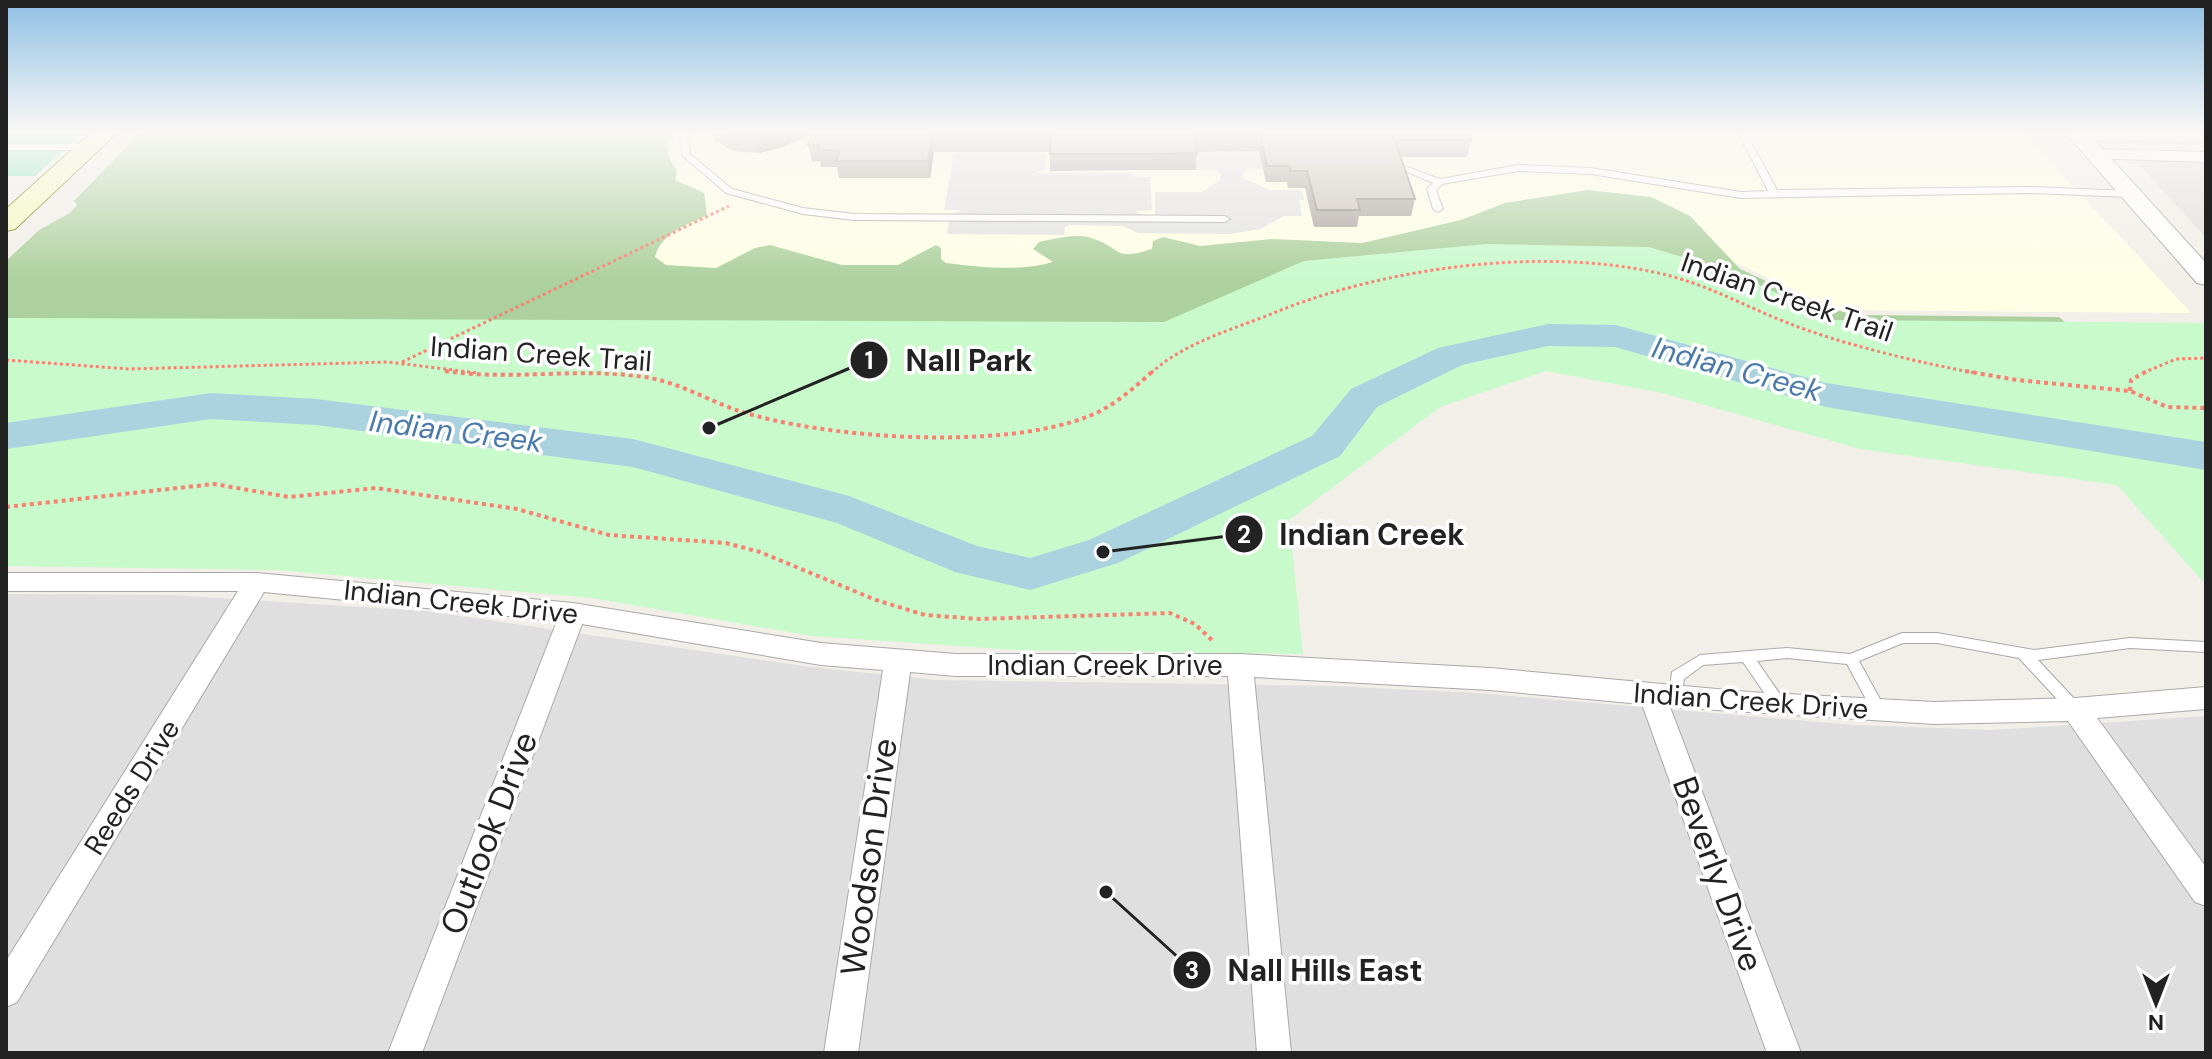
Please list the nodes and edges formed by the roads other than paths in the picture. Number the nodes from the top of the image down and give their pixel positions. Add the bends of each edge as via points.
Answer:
1 (53, 180) edge
2 (716, 180) edge
3 (1435, 180) edge
4 (1448, 180) edge
5 (1645, 180) edge
6 (1767, 180) edge
7 (2119, 180) edge
8 (1439, 182) junction
9 (1774, 193) junction
10 (2131, 194) junction
11 (1438, 209) dead end
12 (1225, 219) dead end
13 (6, 223) edge
14 (2206, 278) edge
15 (6, 582) edge
16 (257, 582) junction
17 (573, 613) junction
18 (2206, 647) edge
19 (2023, 653) junction
20 (1746, 656) junction
21 (1851, 659) junction
22 (898, 661) junction
23 (1240, 665) junction
24 (1664, 695) junction
25 (2206, 698) edge
26 (1781, 706) junction
27 (2075, 709) junction
28 (1879, 710) junction
29 (2206, 892) edge
30 (6, 991) edge
31 (405, 1053) edge
32 (841, 1053) edge
33 (1274, 1053) edge
34 (1784, 1053) edge

1 - 13 main road
2 - 12 lane via 748,197 854,217
3 - 8 lane
4 - 8 lane
5 - 9 lane via 1741,195
6 - 9 lane
7 - 10 street
8 - 11 lane via 1431,189
9 - 10 lane
10 - 14 street
15 - 16 street, Indian Creek Drive
16 - 17 street, Indian Creek Drive
16 - 30 street, Reeds Drive
17 - 22 street, Indian Creek Drive via 821,654
17 - 31 street, Outlook Drive
18 - 19 lane via 2130,643
19 - 21 lane via 1937,638 1902,638
19 - 27 lane
20 - 21 lane via 1787,653
20 - 24 lane via 1700,660 1686,667
20 - 26 lane
21 - 28 lane
22 - 23 street, Indian Creek Drive via 1060,668
22 - 32 street, Woodson Drive
23 - 24 street, Indian Creek Drive
23 - 33 street
24 - 26 street, Indian Creek Drive
24 - 34 street, Beverly Drive
25 - 27 street, Indian Creek Drive
26 - 28 street, Indian Creek Drive
27 - 28 street, Indian Creek Drive
27 - 29 street

